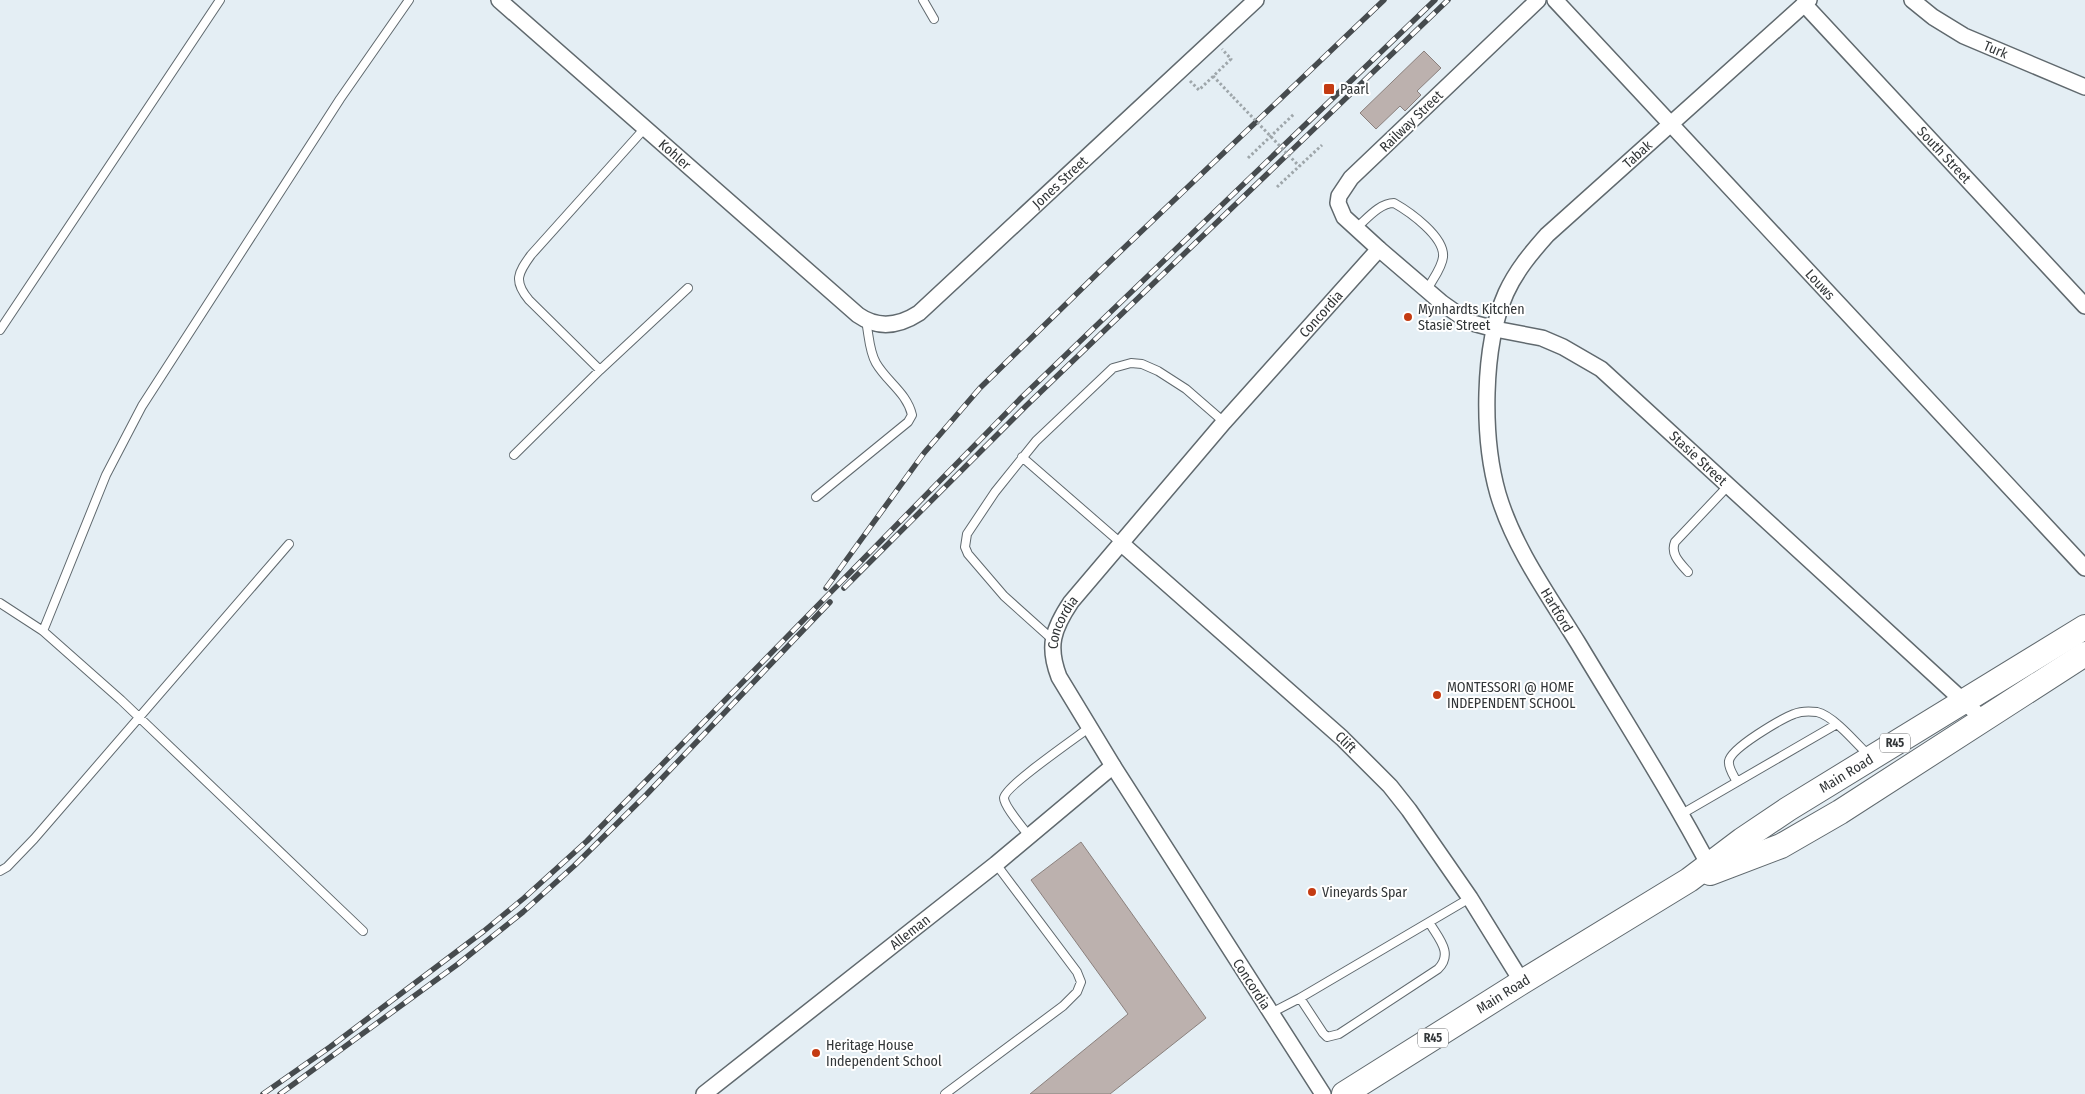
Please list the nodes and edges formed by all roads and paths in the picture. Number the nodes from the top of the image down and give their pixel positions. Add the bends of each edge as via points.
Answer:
1 (220, 0) edge
2 (409, 0) edge
3 (499, 0) edge
4 (923, 0) edge
5 (1256, 0) edge
6 (1538, 0) edge
7 (1555, 0) edge
8 (1912, 0) edge
9 (1806, 2) edge
10 (934, 18) dead end
11 (1214, 41) junction
12 (1181, 72) junction
13 (1214, 76) junction
14 (2085, 87) edge
15 (1294, 114) dead end
16 (1671, 124) junction
17 (646, 128) junction
18 (1271, 136) junction
19 (1322, 145) dead end
20 (1248, 158) dead end
21 (1299, 166) junction
22 (1278, 187) dead end
23 (1355, 229) junction
24 (1379, 249) junction
25 (688, 288) dead end
26 (1427, 290) junction
27 (2085, 306) edge
28 (866, 321) junction
29 (1495, 329) junction
30 (0, 330) edge
31 (600, 370) junction
32 (1224, 422) junction
33 (514, 455) dead end
34 (1022, 457) junction
35 (1728, 486) junction
36 (816, 497) dead end
37 (289, 544) dead end
38 (1122, 544) junction
39 (2085, 568) edge
40 (1688, 572) dead end
41 (0, 603) edge
42 (2085, 627) edge
43 (43, 631) junction
44 (1052, 640) junction
45 (2085, 654) edge
46 (1965, 702) junction
47 (140, 718) junction
48 (1984, 720) junction
49 (1837, 724) junction
50 (1090, 727) junction
51 (1871, 758) junction
52 (1113, 766) junction
53 (1738, 782) junction
54 (1680, 815) junction
55 (1029, 836) junction
56 (996, 864) junction
57 (1711, 868) junction
58 (0, 871) edge
59 (1470, 898) junction
60 (1429, 922) junction
61 (363, 931) dead end
62 (1522, 982) junction
63 (1300, 998) junction
64 (1271, 1013) junction
65 (708, 1093) edge
66 (945, 1094) edge
67 (1323, 1094) edge
68 (1344, 1094) edge

1 - 30 lane
2 - 43 lane via 340,99 142,406 106,475
3 - 17 street, Kohler
4 - 10 lane
5 - 11 street, Jones Street
6 - 23 street, Railway Street via 1351,178 1338,203 1344,217
7 - 16 street, Louws
8 - 14 street, Turk via 1964,36
9 - 16 street, Tabak
9 - 27 street, South Street
11 - 12 street, Jones Street
11 - 13 path via 1231,59
12 - 13 path via 1198,90
12 - 28 street, Jones Street via 919,313 900,323
13 - 18 path, bridge
15 - 18 path
16 - 29 street, Tabak via 1534,250 1506,292
16 - 39 street, Louws
17 - 28 street, Kohler
17 - 31 lane via 531,255 519,274 520,288 528,300
18 - 20 path
18 - 21 path, bridge
19 - 21 path
21 - 22 path
23 - 24 street, Railway Street
23 - 26 lane via 1388,203 1394,203 1428,228 1441,246 1443,258
24 - 26 street, Stasie Street
24 - 32 street, Concordia
25 - 31 lane
26 - 29 street, Stasie Street via 1469,322
28 - 36 lane via 872,355 906,400 912,415 908,422
29 - 35 street, Stasie Street via 1542,338 1601,369
29 - 54 street, Hartford via 1486,400 1492,471 1499,496 1536,575
31 - 33 lane
32 - 34 lane via 1186,389 1158,371 1142,364 1121,364 1106,374
32 - 38 street, Concordia
34 - 38 lane
34 - 44 lane via 964,541 968,554 1004,596
35 - 40 lane via 1675,542 1675,556
35 - 46 street, Stasie Street
37 - 47 lane
38 - 44 street, Concordia via 1071,602
38 - 59 street, Clift via 1367,762 1410,810
41 - 43 lane
42 - 46 main road, Main Road / R45
43 - 47 lane
44 - 50 street, Concordia via 1059,677
45 - 48 main road, Main Road / R45
46 - 48 street, Stasie Street
46 - 51 main road, Main Road / R45
47 - 58 lane via 34,839
47 - 61 lane
48 - 57 main road, Main Road / R45 via 1790,841 1758,855
49 - 51 lane
49 - 53 lane
49 - 53 lane via 1819,712 1794,714 1736,749 1729,760
50 - 52 street, Concordia
50 - 55 lane via 1005,793 1006,804
51 - 57 main road, Main Road / R45 via 1742,840
52 - 55 street, Alleman
52 - 64 street, Concordia
53 - 54 lane
54 - 57 street, Hartford
55 - 56 street, Alleman
56 - 65 street, Alleman
56 - 66 lane via 1077,972 1081,982 1077,992 1063,1006
57 - 62 main road, Main Road / R45
59 - 60 lane
59 - 62 street, Clift
60 - 63 lane
60 - 63 lane via 1445,950 1447,958 1444,963 1347,1029 1327,1037
62 - 68 main road, Main Road / R45
63 - 64 lane
64 - 67 street, Concordia

